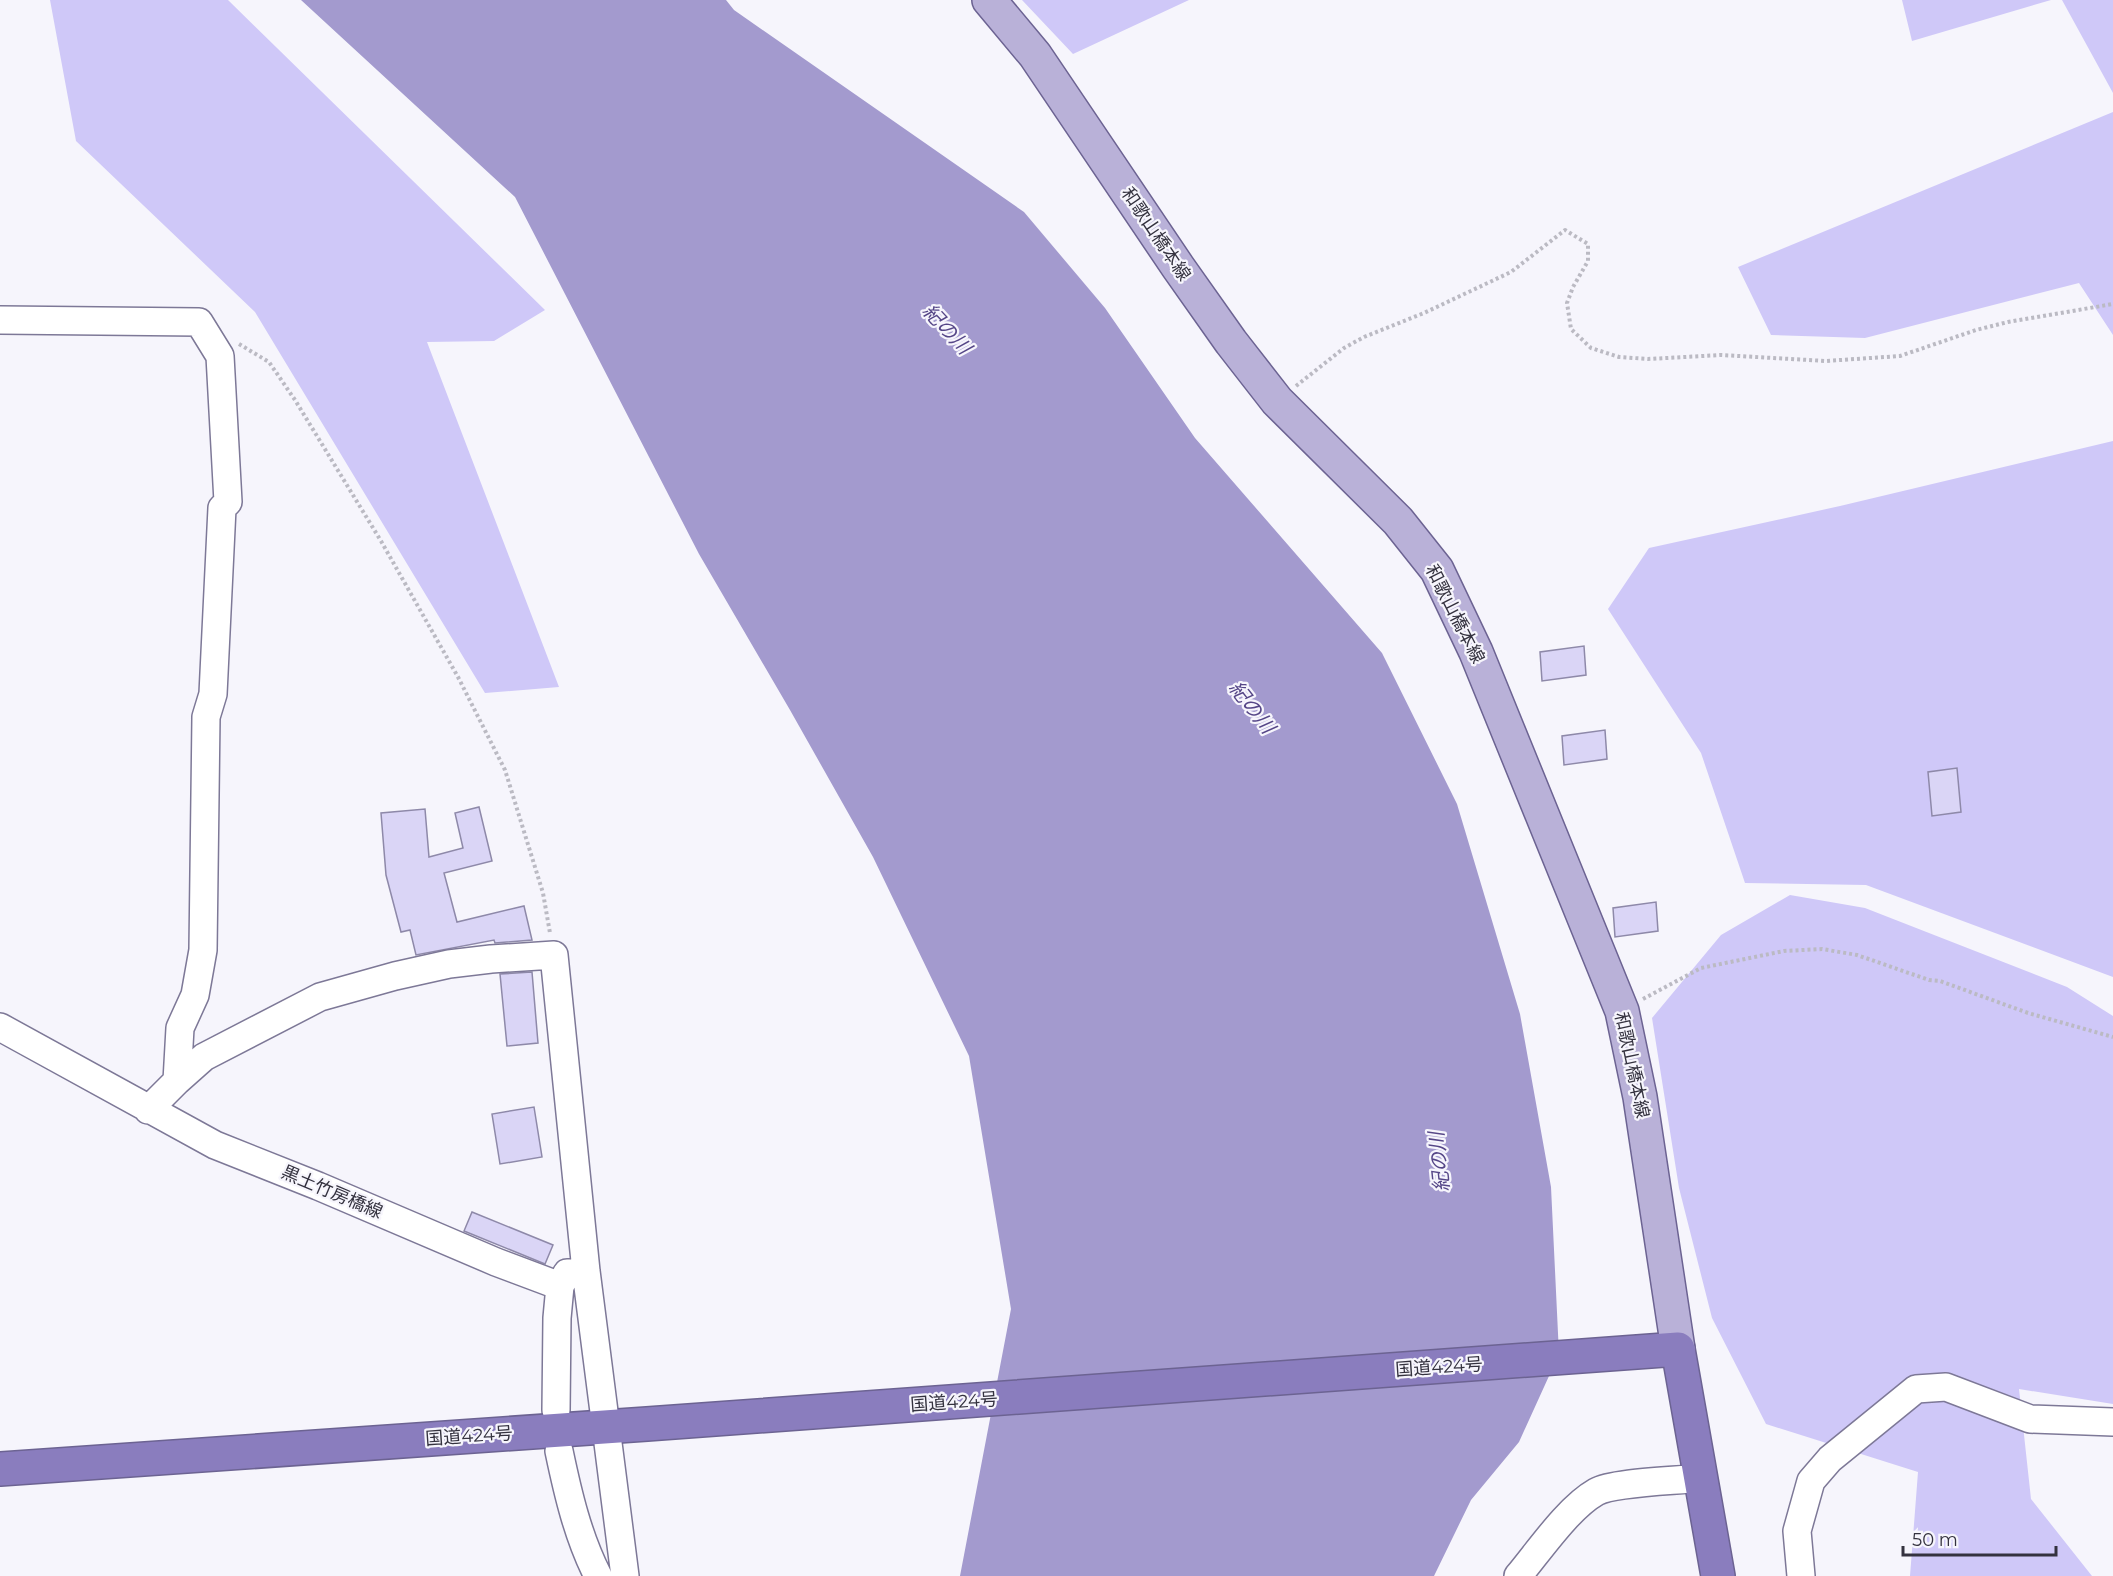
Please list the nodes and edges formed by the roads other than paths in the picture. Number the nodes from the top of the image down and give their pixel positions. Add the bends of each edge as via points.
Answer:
1 (989, 0) edge
2 (0, 320) edge
3 (0, 1027) edge
4 (177, 1081) junction
5 (148, 1110) junction
6 (586, 1271) junction
7 (560, 1286) junction
8 (1678, 1349) junction
9 (556, 1410) dead end
10 (2113, 1422) edge
11 (608, 1426) junction
12 (559, 1451) dead end
13 (0, 1469) edge
14 (1700, 1478) junction
15 (598, 1576) edge
16 (625, 1576) edge
17 (1518, 1576) edge
18 (1718, 1576) edge
19 (1801, 1576) edge

1 - 8 main road, 和歌山橋本線 via 1035,55 1231,342 1277,400 1398,521 1437,570 1476,651 1622,1011 1640,1097
2 - 4 street via 188,320 199,322 220,357 228,502 222,508 213,694 206,717 203,950 195,995 180,1028
3 - 5 street, 黒土竹房橋線
4 - 5 street
4 - 6 street via 204,1057 320,997 449,964 554,955
5 - 7 street, 黒土竹房橋線 via 215,1144
6 - 7 street via 567,1273
6 - 11 street
7 - 9 street
8 - 11 highway, 国道424号
8 - 14 highway
10 - 19 street via 2030,1419 1946,1387 1916,1389 1830,1460 1811,1481 1797,1531
11 - 13 highway, 国道424号
11 - 16 street
12 - 15 street via 571,1508
14 - 17 street via 1597,1491 1573,1510
14 - 18 highway

